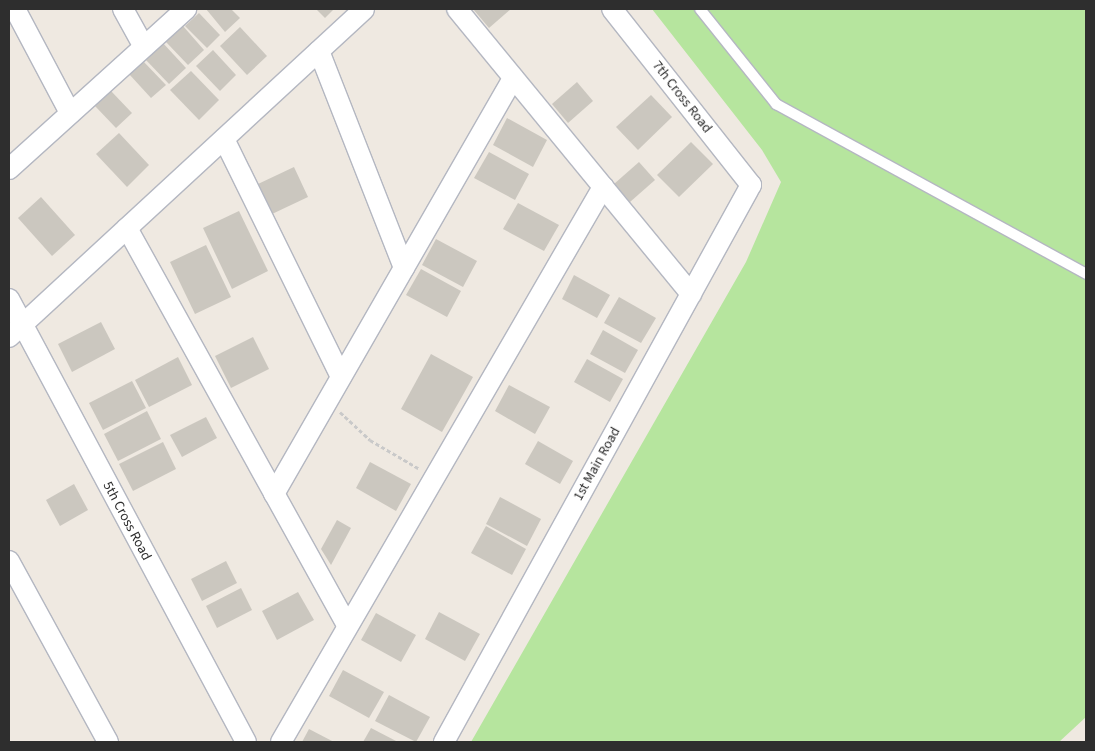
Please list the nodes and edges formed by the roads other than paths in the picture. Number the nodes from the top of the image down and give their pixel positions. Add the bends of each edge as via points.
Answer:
1 (15, 9) edge
2 (123, 9) edge
3 (186, 9) edge
4 (364, 9) edge
5 (457, 9) edge
6 (612, 9) edge
7 (700, 9) edge
8 (144, 47) junction
9 (319, 51) junction
10 (513, 78) junction
11 (70, 114) junction
12 (224, 139) junction
13 (9, 169) edge
14 (751, 185) joint
15 (603, 187) junction
16 (127, 228) junction
17 (404, 268) junction
18 (1086, 274) edge
19 (691, 294) junction
20 (9, 299) edge
21 (16, 331) edge
22 (341, 377) junction
23 (274, 494) junction
24 (9, 561) edge
25 (347, 625) junction
26 (108, 742) edge
27 (246, 742) edge
28 (281, 742) edge
29 (444, 742) edge

1 - 11 street
2 - 8 street
3 - 8 street
4 - 9 street
5 - 10 street
6 - 14 street, 7th Cross Road
7 - 18 lane via 776,104
8 - 11 street
9 - 12 street
9 - 17 street
10 - 15 street
10 - 17 street
11 - 13 street
12 - 16 street
12 - 22 street
14 - 19 street, 1st Main Road
15 - 19 street
15 - 25 street
16 - 21 street
16 - 23 street
17 - 22 street
19 - 29 street, 1st Main Road
20 - 21 street, 5th Cross Road
21 - 27 street, 5th Cross Road
22 - 23 street
23 - 25 street
24 - 26 street
25 - 28 street

